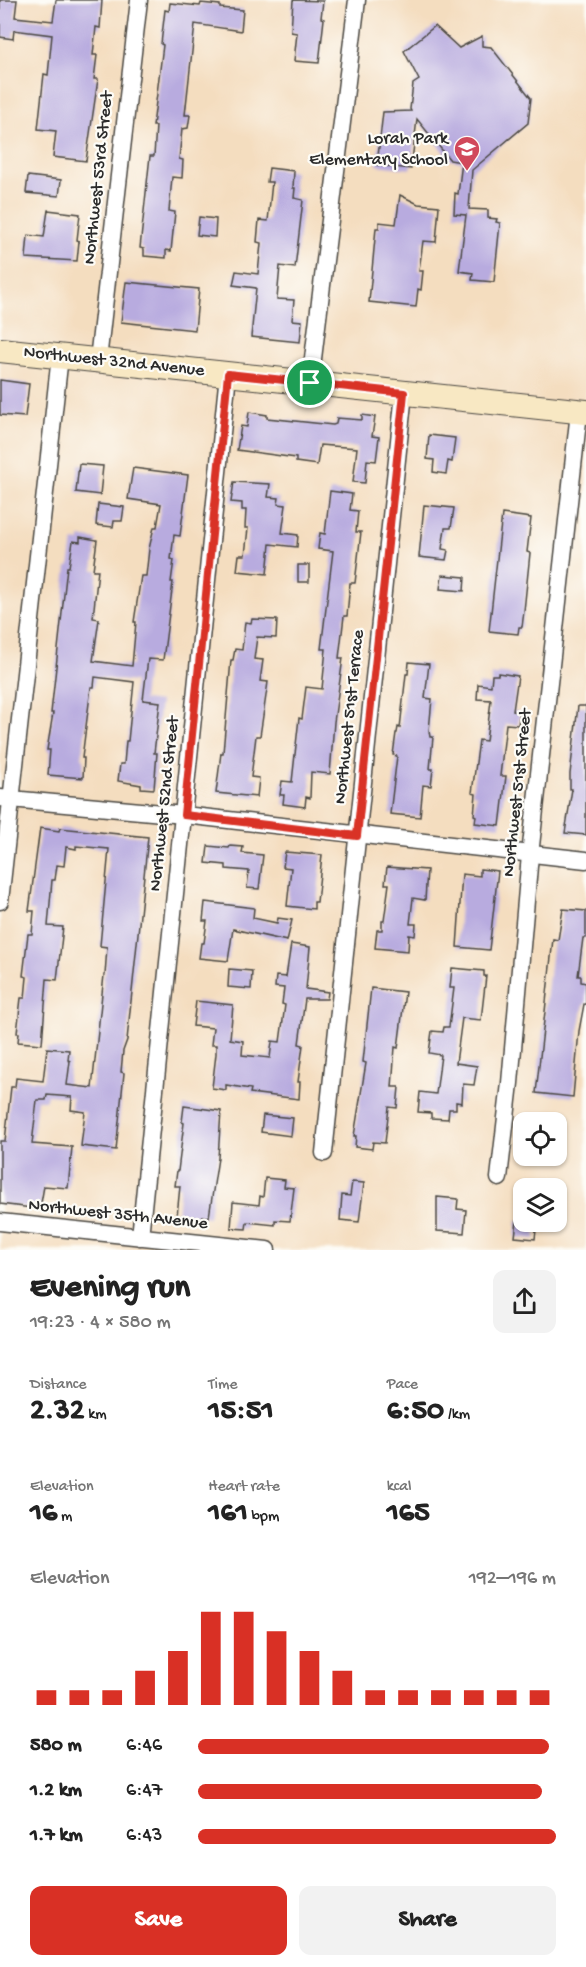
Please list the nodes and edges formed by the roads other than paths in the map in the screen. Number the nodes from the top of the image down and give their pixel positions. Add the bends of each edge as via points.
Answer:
1 (139, 0) edge
2 (357, 0) edge
3 (0, 350) edge
4 (60, 356) junction
5 (98, 360) junction
6 (228, 374) junction
7 (310, 383) junction
8 (404, 393) junction
9 (582, 412) edge
10 (5, 798) edge
11 (184, 815) junction
12 (357, 836) junction
13 (530, 855) junction
14 (586, 861) edge
15 (0, 902) edge
16 (324, 1153) dead end
17 (499, 1178) dead end
18 (0, 1222) edge
19 (140, 1237) junction
20 (231, 1248) edge
21 (267, 1250) edge

1 - 5 street, Northwest 53rd Street
2 - 7 street
3 - 4 main road, Northwest 32nd Avenue
4 - 5 main road, Northwest 32nd Avenue
4 - 10 street
5 - 6 main road, Northwest 32nd Avenue
6 - 7 main road, Northwest 32nd Avenue
6 - 11 street, Northwest 52nd Street
7 - 8 main road, Northwest 32nd Avenue
8 - 9 main road, Northwest 32nd Avenue
8 - 12 street, Northwest 51st Terrace
9 - 13 street, Northwest 51st Street
10 - 11 street
10 - 15 street
11 - 12 street
11 - 19 street, Northwest 52nd Street
12 - 13 street
12 - 16 street, Northwest 51st Terrace
13 - 14 street
13 - 17 street, Northwest 51st Street
18 - 19 street, Northwest 35th Avenue
19 - 20 street, Northwest 35th Avenue
20 - 21 street, Northwest 35th Avenue

